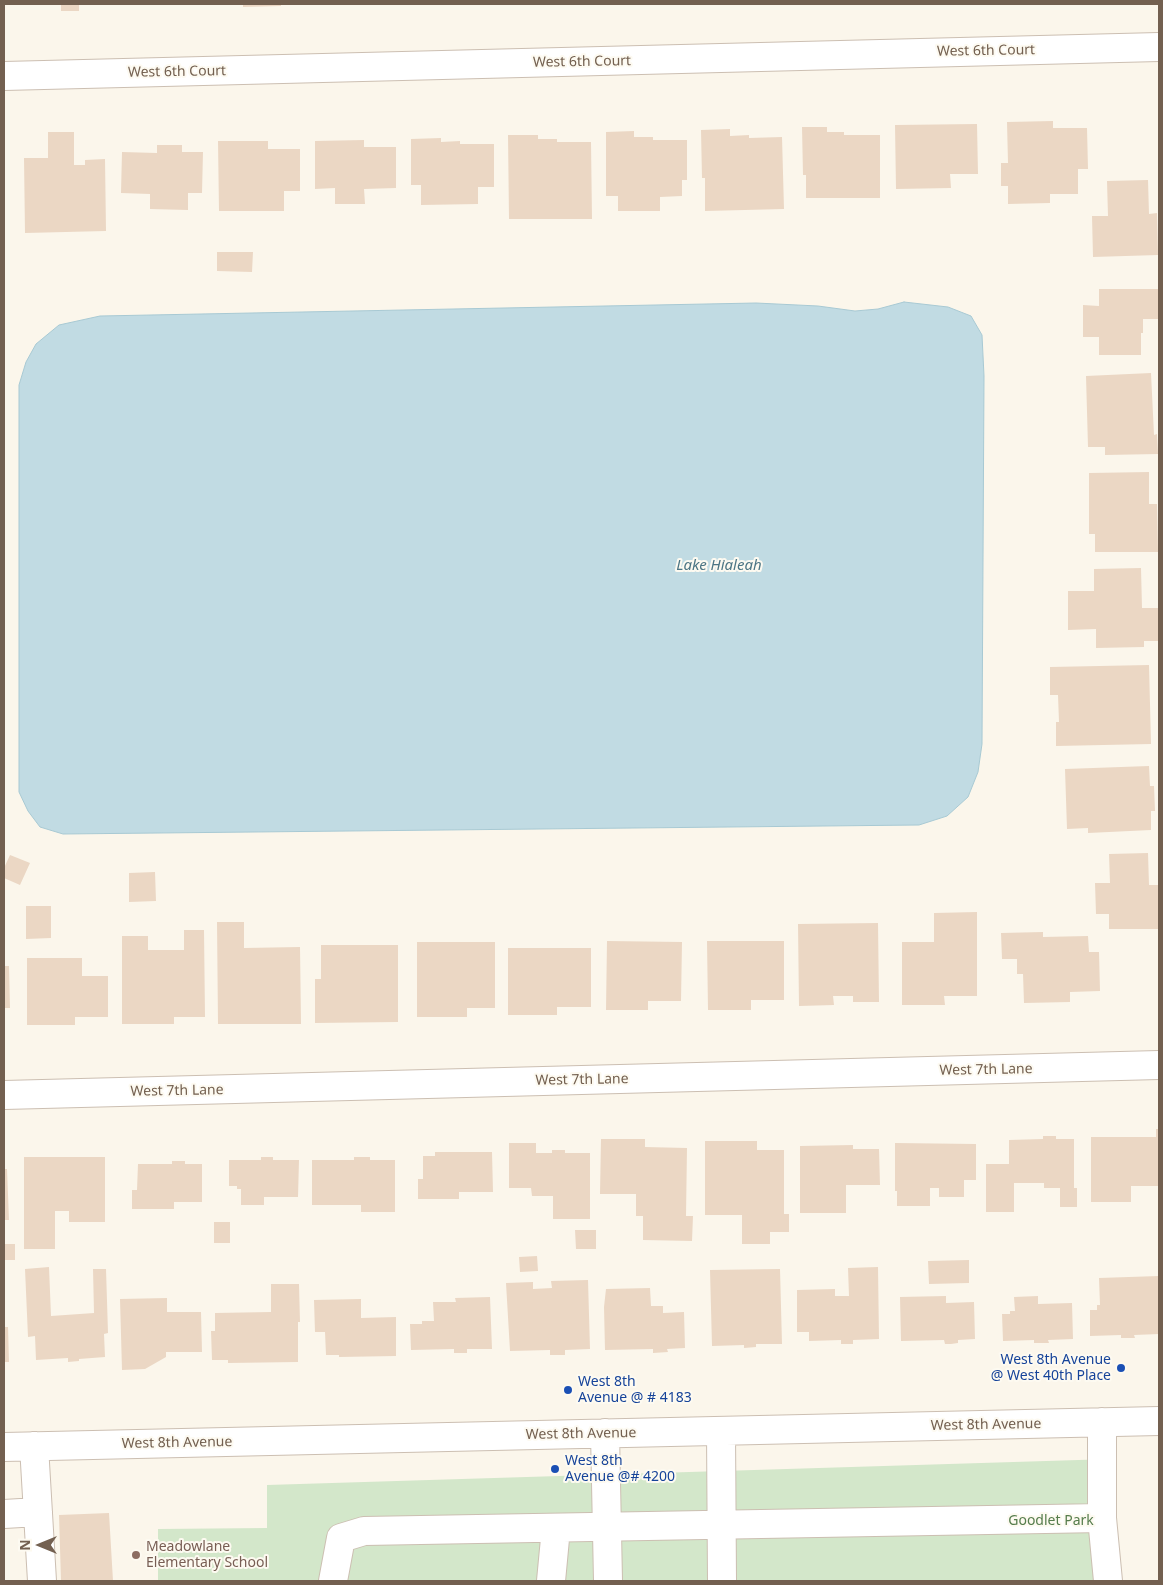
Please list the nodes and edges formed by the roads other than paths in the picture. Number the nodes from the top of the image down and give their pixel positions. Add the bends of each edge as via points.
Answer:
1 (1159, 47) edge
2 (4, 76) edge
3 (1159, 1065) edge
4 (4, 1095) edge
5 (1159, 1421) edge
6 (1102, 1422) junction
7 (721, 1431) junction
8 (605, 1433) junction
9 (34, 1446) junction
10 (4, 1447) edge
11 (38, 1512) junction
12 (4, 1514) edge
13 (1102, 1518) junction
14 (722, 1525) junction
15 (607, 1527) junction
16 (556, 1528) junction
17 (42, 1581) edge
18 (333, 1581) edge
19 (552, 1581) edge
20 (608, 1581) edge
21 (722, 1581) edge
22 (1108, 1581) edge

1 - 2 street, West 6th Court
3 - 4 street, West 7th Lane
5 - 6 street, West 8th Avenue
6 - 7 street, West 8th Avenue
6 - 13 street
7 - 8 street, West 8th Avenue
7 - 14 street
8 - 9 street, West 8th Avenue
8 - 15 street
9 - 10 street, West 8th Avenue
9 - 11 street
11 - 12 street
11 - 17 street
13 - 14 street
13 - 22 street
14 - 15 street
14 - 21 street
15 - 16 street
15 - 20 street
16 - 18 street via 364,1531 341,1538
16 - 19 street

